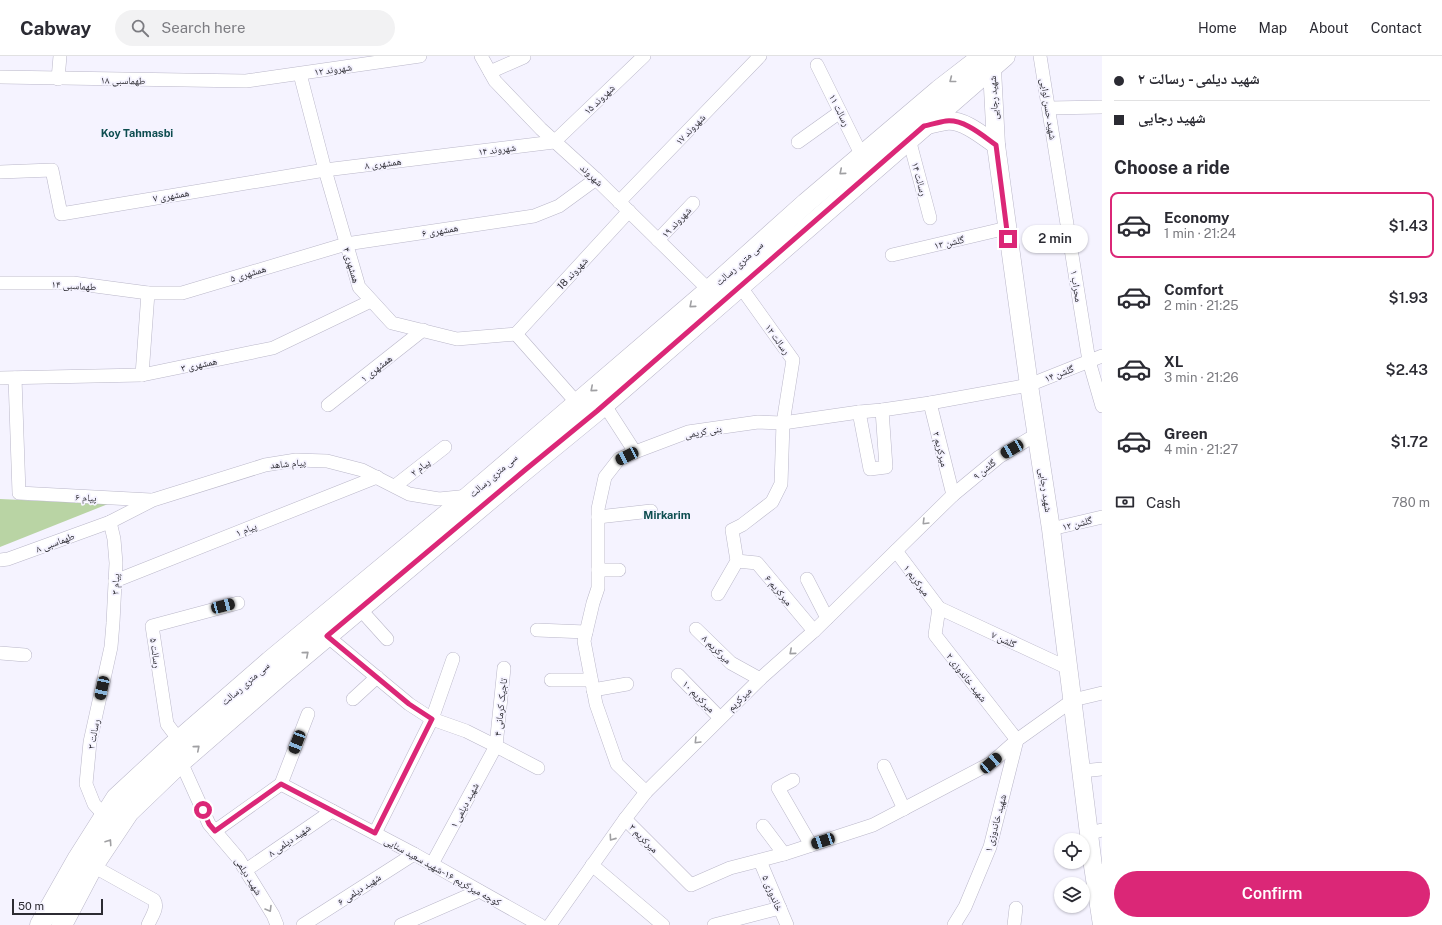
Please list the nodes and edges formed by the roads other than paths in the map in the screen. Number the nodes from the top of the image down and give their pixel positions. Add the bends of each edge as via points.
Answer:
1 (60, 56) edge
2 (420, 56) edge
3 (481, 56) edge
4 (644, 56) edge
5 (760, 56) edge
6 (1040, 56) edge
7 (524, 57) edge
8 (993, 59) edge
9 (817, 64) dead end
10 (490, 72) junction
11 (300, 74) junction
12 (0, 77) edge
13 (58, 79) junction
14 (246, 81) joint
15 (1102, 107) edge
16 (1049, 108) junction
17 (840, 112) junction
18 (924, 126) junction
19 (909, 139) junction
20 (554, 142) junction
21 (798, 142) dead end
22 (996, 145) junction
23 (440, 156) joint
24 (862, 156) junction
25 (1058, 162) joint
26 (325, 170) junction
27 (0, 172) edge
28 (596, 179) junction
29 (619, 202) junction
30 (693, 203) dead end
31 (813, 210) junction
32 (629, 211) junction
33 (930, 218) dead end
34 (1007, 228) junction
35 (658, 240) junction
36 (346, 244) junction
37 (892, 255) dead end
38 (0, 283) edge
39 (740, 286) junction
40 (709, 290) junction
41 (148, 293) junction
42 (371, 301) junction
43 (423, 330) junction
44 (516, 334) junction
45 (1102, 356) edge
46 (1089, 361) junction
47 (142, 375) junction
48 (0, 378) edge
49 (16, 378) junction
50 (1029, 385) junction
51 (577, 403) junction
52 (930, 403) junction
53 (604, 404) junction
54 (328, 406) dead end
55 (1102, 406) edge
56 (882, 410) junction
57 (859, 412) junction
58 (783, 423) junction
59 (1037, 434) junction
60 (445, 447) dead end
61 (635, 452) junction
62 (377, 478) junction
63 (395, 486) junction
64 (953, 495) junction
65 (469, 496) junction
66 (153, 500) junction
67 (651, 511) dead end
68 (598, 517) junction
69 (1102, 517) edge
70 (110, 522) junction
71 (1052, 529) junction
72 (896, 551) junction
73 (0, 560) edge
74 (737, 561) junction
75 (598, 570) junction
76 (619, 570) dead end
77 (807, 579) dead end
78 (115, 581) junction
79 (718, 594) dead end
80 (238, 603) dead end
81 (939, 608) junction
82 (360, 609) junction
83 (827, 618) junction
84 (696, 629) dead end
85 (537, 630) dead end
86 (814, 631) junction
87 (586, 632) junction
88 (327, 636) junction
89 (387, 639) dead end
90 (110, 647) joint
91 (0, 653) edge
92 (25, 655) dead end
93 (453, 659) dead end
94 (276, 668) junction
95 (504, 668) dead end
96 (1070, 669) junction
97 (678, 675) dead end
98 (377, 677) junction
99 (760, 679) junction
100 (551, 680) dead end
101 (627, 684) dead end
102 (592, 685) junction
103 (1102, 693) edge
104 (352, 699) dead end
105 (1073, 700) junction
106 (308, 714) dead end
107 (720, 718) junction
108 (432, 719) junction
109 (179, 740) junction
110 (1017, 740) junction
111 (496, 746) junction
112 (181, 762) junction
113 (884, 766) dead end
114 (538, 768) dead end
115 (1102, 769) edge
116 (1082, 771) junction
117 (793, 780) dead end
118 (281, 784) junction
119 (646, 792) junction
120 (904, 808) junction
121 (332, 810) junction
122 (104, 816) junction
123 (625, 819) junction
124 (763, 826) dead end
125 (215, 831) junction
126 (1096, 832) edge
127 (375, 833) junction
128 (811, 845) junction
129 (414, 854) junction
130 (784, 854) junction
131 (760, 861) junction
132 (432, 864) junction
133 (592, 865) junction
134 (1098, 865) edge
135 (93, 866) junction
136 (246, 870) junction
137 (479, 891) junction
138 (780, 908) junction
139 (1016, 908) dead end
140 (40, 925) edge
141 (62, 925) edge
142 (148, 925) edge
143 (277, 925) edge
144 (303, 925) edge
145 (401, 925) edge
146 (540, 925) edge
147 (550, 925) edge
148 (663, 925) edge
149 (714, 925) edge
150 (787, 925) edge
151 (954, 925) edge
152 (1014, 925) edge
153 (1102, 925) edge

1 - 13 street
2 - 11 street, شهروند ۱۲
3 - 10 street, شهروند
4 - 20 street, شهروند ۱۵
5 - 29 street, شهروند ۱۷
6 - 16 street, شهید حسن لوایی
7 - 10 street
8 - 18 main road, سی متری رسالت
8 - 22 main road, شهید رجایی
8 -> 24 main road, سی متری رسالت via 939,90
9 - 17 street, ۱۱ رسالت
10 - 20 street, شهروند via 495,81
11 - 14 street, شهروند ۱۲
11 - 26 street, همشهری ۴
12 - 13 street, ۱۸ طهماسبی
13 - 14 street, ۱۸ طهماسبی
15 - 16 street
16 - 25 street, شهید حسن لوایی
17 - 21 street
17 - 24 street, ۱۱ رسالت
18 - 19 main road, سی متری رسالت
18 - 22 main road via 947,121 964,125 975,129
19 - 31 main road, سی متری رسالت
19 - 33 street, ۱۴ رسالت
20 - 23 street, شهروند ۱۴
20 - 28 street, شهروند
22 - 34 main road, شهید رجایی
23 - 26 street, ۸ همشهری
24 -> 31 main road, سی متری رسالت
25 - 46 street, ۱ محراب
26 - 27 street, ۷ همشهری via 61,214 52,170
26 - 36 street, همشهری ۴
28 - 29 street, شهروند
28 - 36 street, ۶ همشهری via 559,206 534,216
29 - 32 street, شهروند
30 - 35 street, شهروند ۱۹
31 - 39 main road, سی متری رسالت
31 - 40 main road, سی متری رسالت
32 - 35 street, شهروند
32 - 44 street, شهروند 18
34 - 37 street, ۱۳ گلشن
34 - 50 main road, شهید رجایی
35 - 40 street, شهروند
36 - 41 street, ۵ همشهری via 182,293
36 - 42 street, همشهری ۴ via 359,287
38 - 41 street, ۱۴ طهماسبی via 72,283
39 - 53 main road, سی متری رسالت
39 - 58 street, ۱۲ رسالت via 793,360
40 -> 51 main road, سی متری رسالت
41 - 47 street
42 - 43 street, همشهری ۴ via 392,323
42 - 47 street, ۳ همشهری via 273,348
43 - 44 street, همشهری ۴ via 457,339
43 - 54 street, ۱ همشهری
44 - 51 street
45 - 46 street, گلشن ۱۴
46 - 50 street, گلشن ۱۴
46 - 55 street, ۱ محراب
47 - 49 street, ۳ همشهری
48 - 49 street, ۳ همشهری
49 - 66 street, ۶ پیام via 18,493
50 - 52 street, بنی کریمی
50 - 59 main road, شهید رجایی
51 - 65 main road, سی متری رسالت
52 - 56 street, بنی کریمی
52 - 64 street, ۲ میرکریم
53 - 61 street
53 - 82 main road, سی متری رسالت
56 - 57 street, بنی کریمی
56 - 57 street via 886,467 870,469
57 - 58 street, بنی کریمی
58 - 61 street, بنی کریمی via 758,422 688,432
58 - 74 street, ۱۲ رسالت via 781,484 772,502 732,530
59 - 64 street, ۹ گلشن via 999,457
59 - 71 main road, شهید رجایی
60 - 63 street, ۲ پیام
61 - 68 street, بنی کریمی via 619,459 605,477
62 - 63 street, پیام شاهد
62 - 66 street, پیام شاهد via 362,470 327,461 296,460 265,465
62 - 78 street, ۱ پیام
63 - 65 street, پیام شاهد via 409,494 439,499
64 -> 72 street, میرکریم
65 - 94 main road, سی متری رسالت
66 - 70 street, پیام شاهد
67 - 68 street
68 - 75 street, بنی کریمی
69 - 71 street, ۱۲ گلشن
70 - 73 street, ۸ طهماسبی
70 - 78 street, ۳ پیام via 114,539
71 - 96 main road, شهید رجایی
72 - 81 street, ۱ میرکریم
72 - 83 street, میرکریم
74 - 79 street
74 - 86 street, میرکریم ۶ via 757,563
75 - 76 street
75 - 87 street, بنی کریمی via 598,588
77 - 83 street
78 - 90 street, ۳ پیام
80 - 109 street, ۵ رسالت via 152,626 167,724
81 - 96 street, ۷ گلشن
81 - 110 street, ۲ شهید خاندوزی via 935,635
82 - 88 main road, سی متری رسالت
82 - 89 street
83 - 86 street, میرکریم
84 - 99 street, ۸ میرکریم via 731,664
85 - 87 street
86 -> 99 street, میرکریم
87 - 102 street, بنی کریمی via 584,641
94 -> 88 main road, سی متری رسالت
88 - 98 street
90 - 122 street, ۳ رسالت via 90,742 86,784 94,804
91 - 92 street
93 - 108 street
94 - 109 main road, سی متری رسالت
112 -> 94 main road, سی متری رسالت
95 - 111 street, تاجیک کرمانی ۴
96 - 105 main road, شهید رجایی
97 - 107 street, ۱۰ میرکریم
98 - 104 street
98 - 108 street via 409,704
99 - 107 street, میرکریم
100 - 102 street
101 - 102 street
102 - 119 street, بنی کریمی via 617,764
103 - 105 street
105 - 110 street
105 - 116 main road, شهید رجایی
106 - 118 street
107 -> 119 street, میرکریم
108 - 111 street
108 - 127 street
109 - 122 main road, سی متری رسالت via 116,798
110 - 120 street via 991,763
110 - 151 street, ۱ شهید خاندوزی via 990,846 965,908
111 - 114 street
111 - 132 street, شهید دیلمی ۱
112 - 125 street, شهید دیلمی via 209,824
135 -> 112 main road, سی متری رسالت via 129,812
113 - 120 street
115 - 116 street
116 - 126 main road, شهید رجایی
117 - 128 street via 778,788
118 - 121 street, کوچه میرکریم ۱۶-شهید سعید سنایی
118 - 125 street
119 - 123 street, میرکریم
120 - 128 street via 873,825
121 - 127 street, کوچه میرکریم ۱۶-شهید سعید سنایی
121 - 136 street, ۸ شهید دیلمی
122 - 140 main road, سی متری رسالت
123 - 131 street, ۳ میرکریم via 690,885 730,868
123 -> 133 street, میرکریم
124 - 130 street
125 - 136 street, شهید دیلمی
126 - 134 main road, شهید رجایی
127 - 129 street, کوچه میرکریم ۱۶-شهید سعید سنایی
128 - 130 street
129 - 132 street, کوچه میرکریم ۱۶-شهید سعید سنایی
129 - 144 street, ۶ شهید دیلمی
130 - 131 street
131 - 138 street, خاندوزی ۵
132 - 137 street, کوچه میرکریم ۱۶-شهید سعید سنایی
133 - 147 street, میرکریم
133 - 148 street
134 - 153 main road, شهید رجایی
135 - 141 main road, سی متری رسالت
135 - 142 street via 154,900 155,910
136 -> 143 street, شهید دیلمی
137 - 145 street
137 - 146 street, کوچه میرکریم ۱۶-شهید سعید سنایی
138 - 149 street
138 - 150 street, خاندوزی ۵
139 - 152 street

